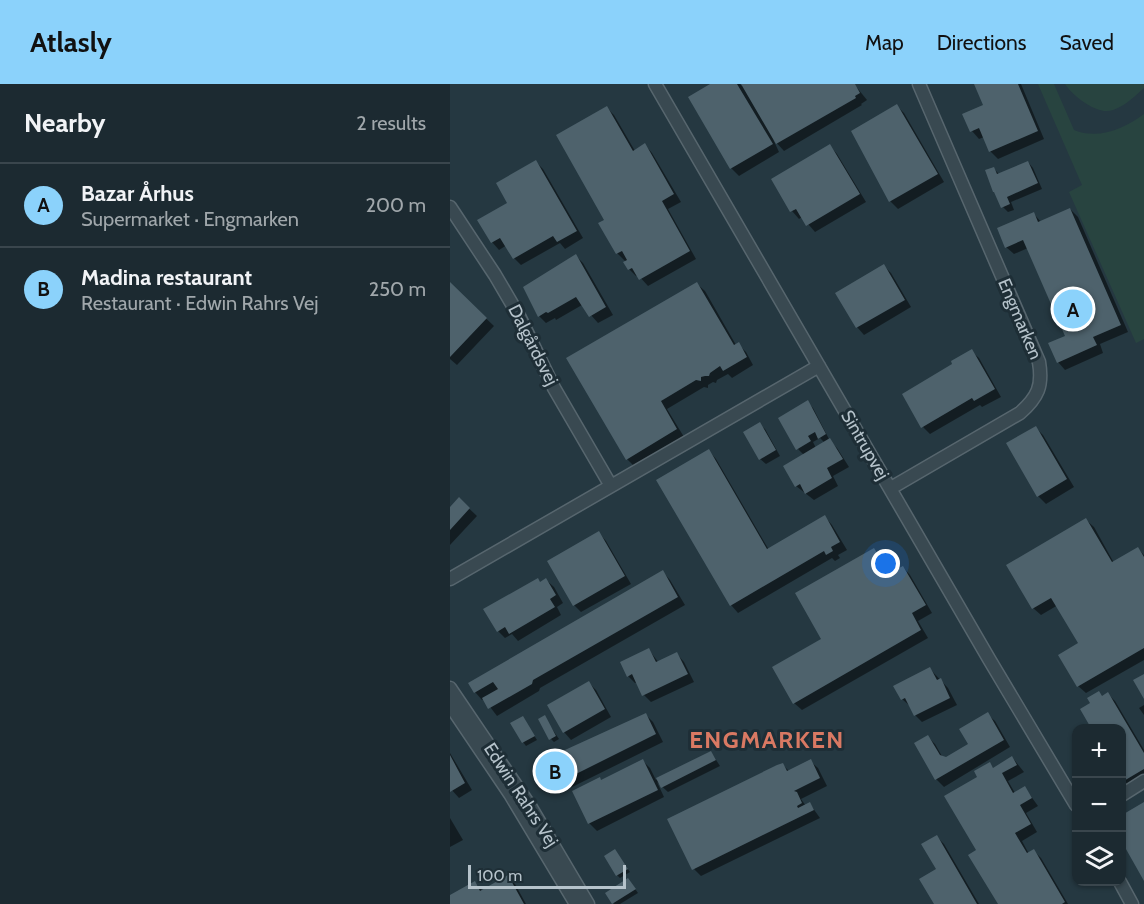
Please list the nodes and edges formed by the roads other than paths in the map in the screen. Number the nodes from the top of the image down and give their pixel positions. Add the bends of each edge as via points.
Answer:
1 (655, 84) edge
2 (919, 84) edge
3 (450, 207) edge
4 (819, 366) junction
5 (611, 486) junction
6 (891, 488) junction
7 (450, 579) edge
8 (450, 688) edge
9 (450, 705) edge
10 (1144, 781) edge
11 (1126, 792) edge
12 (1072, 797) edge
13 (1122, 886) edge
14 (576, 904) edge
15 (588, 904) edge
16 (1132, 904) edge

1 - 4 street, Sintrupvej
2 - 6 street, Engmarken via 1039,362 1041,376 1032,403 1020,414
3 - 5 street, Dalgårdsvej via 519,316 554,388
4 - 5 street
4 - 6 street, Sintrupvej
5 - 7 street
6 - 12 street, Sintrupvej
8 - 15 street, Edwin Rahrs Vej via 508,772
9 - 14 street, Edwin Rahrs Vej via 510,794
10 - 11 street
13 - 16 street

